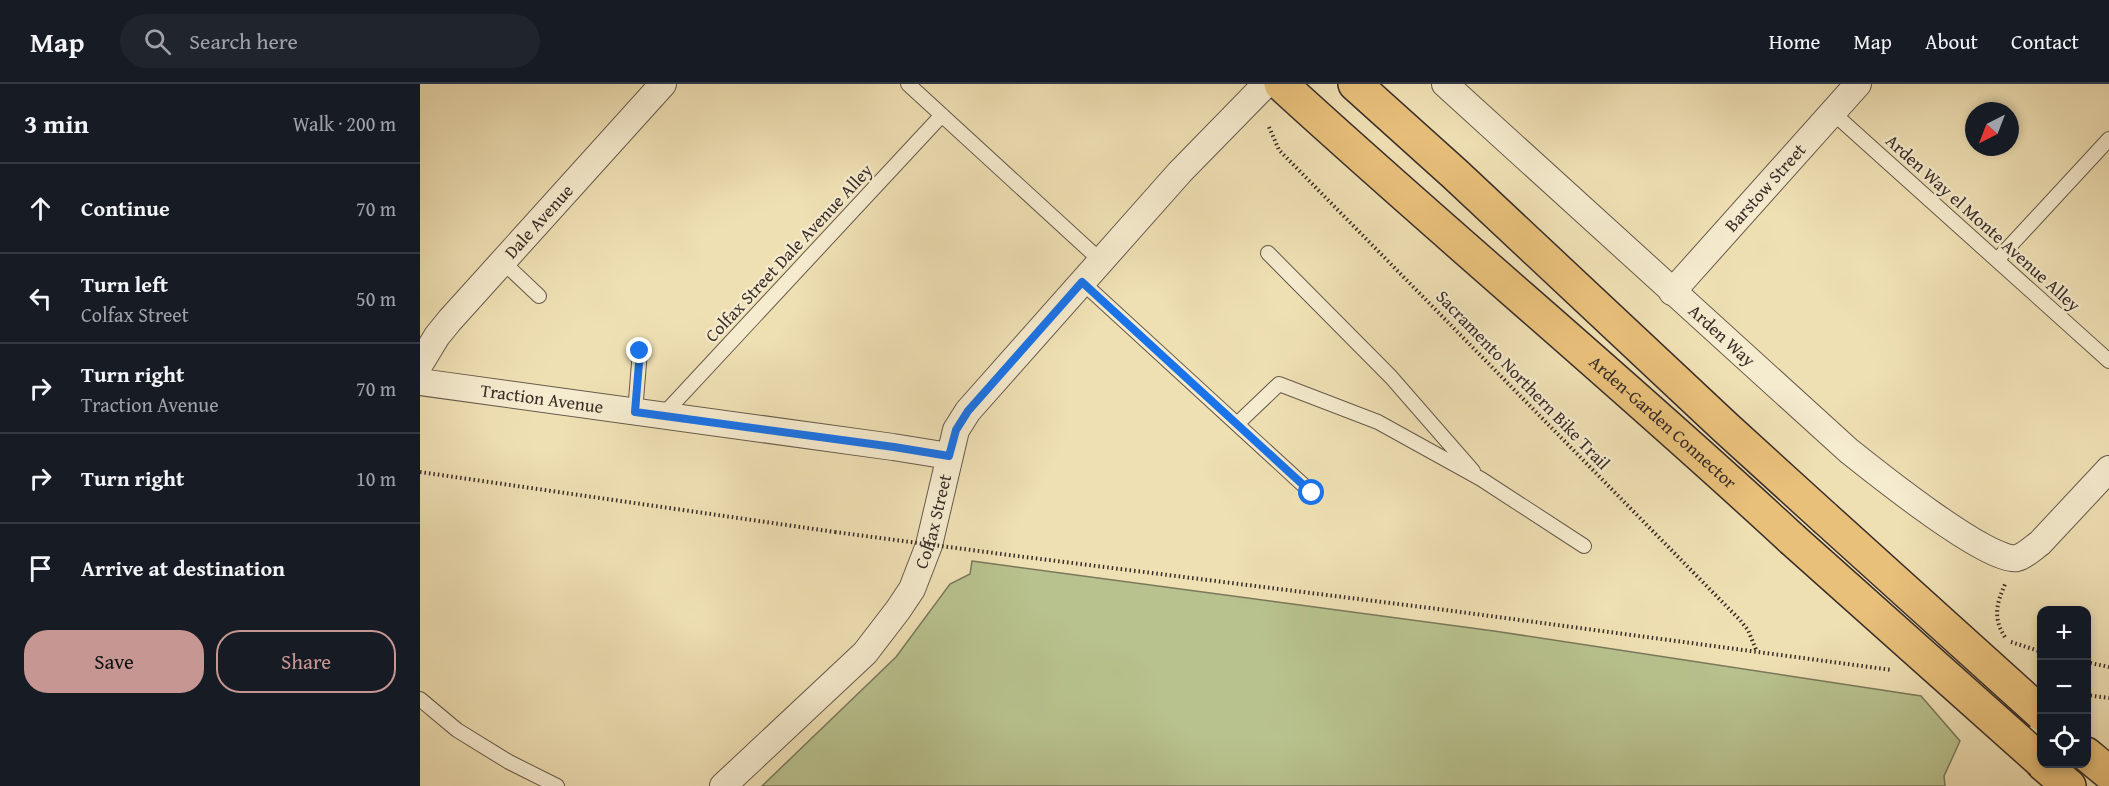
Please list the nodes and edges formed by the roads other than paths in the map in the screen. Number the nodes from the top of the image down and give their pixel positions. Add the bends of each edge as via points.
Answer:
1 (663, 84) edge
2 (908, 84) edge
3 (1266, 84) edge
4 (1281, 84) edge
5 (1355, 84) edge
6 (1445, 84) edge
7 (1858, 84) edge
8 (1832, 112) junction
9 (942, 115) junction
10 (2109, 139) edge
11 (1268, 253) dead end
12 (1997, 260) junction
13 (1101, 261) junction
14 (503, 262) junction
15 (1082, 282) junction
16 (1672, 292) junction
17 (539, 296) dead end
18 (640, 351) dead end
19 (2109, 361) edge
20 (420, 364) edge
21 (420, 382) edge
22 (635, 412) junction
23 (662, 416) junction
24 (1237, 424) junction
25 (949, 456) junction
26 (2109, 469) edge
27 (1480, 479) junction
28 (1312, 493) dead end
29 (1584, 546) dead end
30 (420, 699) edge
31 (2037, 709) edge
32 (2091, 758) edge
33 (2037, 759) edge
34 (2048, 768) edge
35 (2109, 773) edge
36 (557, 786) edge
37 (723, 786) edge
38 (2069, 786) edge

1 - 14 street, Dale Avenue
2 - 9 lane
3 - 13 street, Colfax Street
4 - 33 main road, Arden-Garden Connector, bridge
5 - 31 main road, Arden-Garden Connector, bridge
6 - 16 street, Arden Way
7 - 8 street, Barstow Street
8 - 12 lane, Arden Way el Monte Avenue Alley
8 - 16 street, Barstow Street
9 - 13 lane
9 - 23 lane, Colfax Street Dale Avenue Alley
10 - 12 lane
11 - 27 lane via 1391,377
12 - 19 lane, Arden Way el Monte Avenue Alley
13 - 15 street, Colfax Street
14 - 17 lane
14 - 20 street, Dale Avenue via 444,328
15 - 24 lane
15 - 25 street, Colfax Street via 964,416
16 - 26 street, Arden Way via 1881,477 1969,538 2005,557 2016,558 2040,543
18 - 22 lane
21 - 22 street, Traction Avenue
22 - 23 street, Traction Avenue
23 - 25 street, Traction Avenue
24 - 27 lane via 1279,384 1378,422
24 - 28 lane
25 - 37 street, Colfax Street via 929,545 912,589 898,610 865,653
27 - 29 lane
30 - 36 lane via 457,730
32 - 35 main road
34 - 38 main road, Arden-Garden Connector

